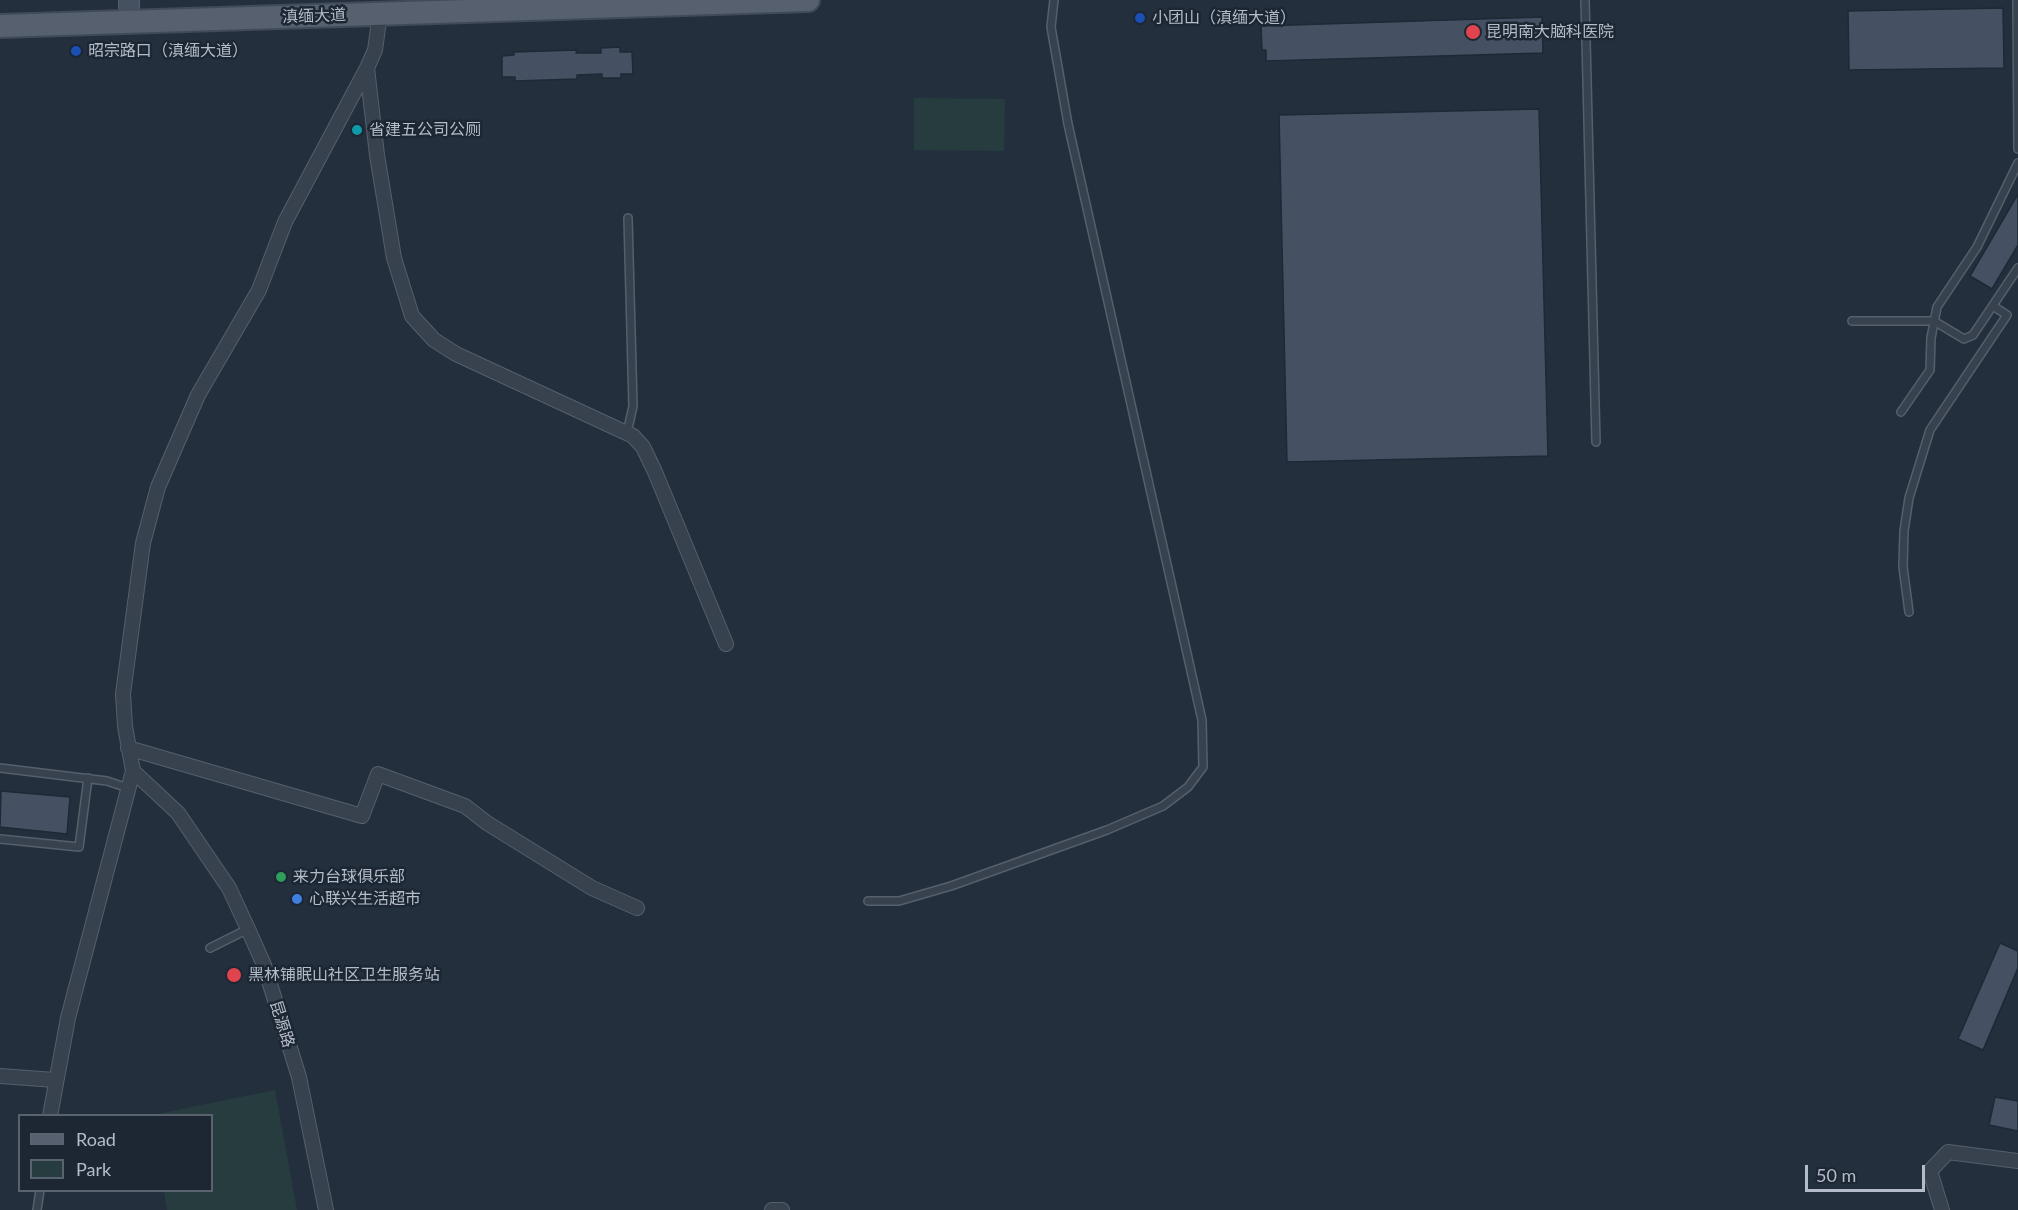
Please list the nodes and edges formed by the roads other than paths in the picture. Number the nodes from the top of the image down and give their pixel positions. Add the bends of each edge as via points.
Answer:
1 (808, 0) edge
2 (1054, 0) edge
3 (1585, 0) edge
4 (2017, 0) edge
5 (129, 11) edge
6 (380, 14) junction
7 (0, 26) edge
8 (367, 68) junction
9 (2018, 149) edge
10 (2018, 164) edge
11 (628, 218) dead end
12 (2018, 268) edge
13 (1993, 306) junction
14 (1852, 321) dead end
15 (1934, 321) junction
16 (1901, 412) dead end
17 (627, 433) junction
18 (1596, 442) dead end
19 (1909, 612) dead end
20 (726, 644) dead end
21 (129, 748) junction
22 (0, 768) edge
23 (133, 771) junction
24 (88, 778) junction
25 (128, 788) junction
26 (0, 839) edge
27 (868, 901) dead end
28 (637, 908) dead end
29 (248, 929) junction
30 (210, 948) dead end
31 (0, 1076) edge
32 (55, 1080) junction
33 (50, 1114) edge
34 (2018, 1161) edge
35 (40, 1192) edge
36 (37, 1210) edge
37 (326, 1210) edge
38 (772, 1210) edge
39 (782, 1210) edge
40 (1942, 1210) edge

1 - 6 main road, 滇缅大道
2 - 27 lane via 1051,27 1068,124 1202,720 1203,767 1188,787 1163,806 1107,830 951,886 899,901
3 - 18 lane
4 - 9 lane
5 - 6 main road, 滇缅大道
5 - 7 main road, 滇缅大道
6 - 8 street via 375,50
8 - 17 street via 394,258 412,316 428,336 456,354
8 - 21 street via 285,222 259,290 198,395 158,488 142,543 126,661 123,694
10 - 15 lane via 1977,248 1937,307
11 - 17 lane via 633,405
12 - 13 lane
13 - 15 lane via 1973,334 1964,339
13 - 19 lane via 2007,315 1930,430 1910,498 1904,531
14 - 15 lane
15 - 16 lane via 1930,370
17 - 20 street via 643,447
21 - 23 street
21 - 28 street via 362,816 378,774 465,806 592,888
22 - 24 lane
23 - 25 street
23 - 29 street, 昆源路 via 178,813 229,888
24 - 25 lane
24 - 26 lane via 80,847
25 - 32 street via 92,918
29 - 30 lane
29 - 37 street, 昆源路 via 264,965 299,1077
31 - 32 street
32 - 33 street
34 - 40 street via 1948,1152 1930,1171
35 - 36 lane
38 - 39 street

